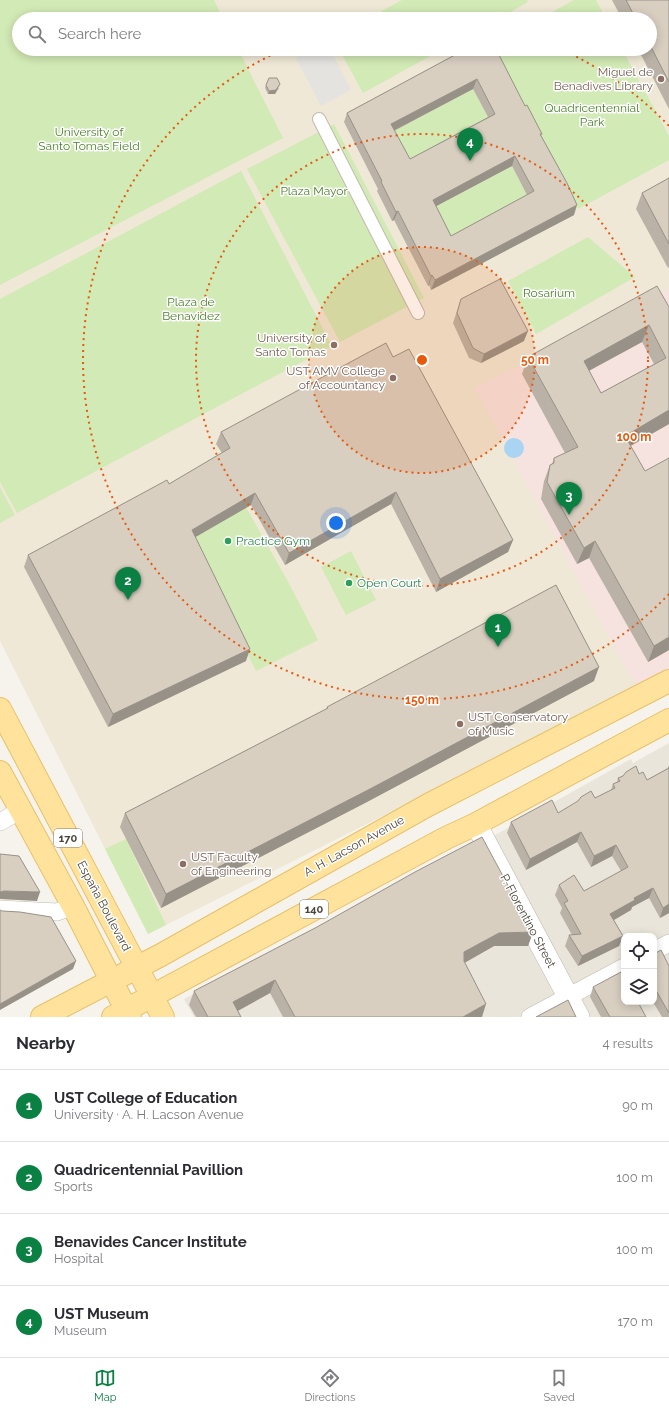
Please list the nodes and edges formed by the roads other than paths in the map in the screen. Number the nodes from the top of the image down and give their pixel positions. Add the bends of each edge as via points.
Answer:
1 (322, 125) dead end
2 (418, 312) dead end
3 (669, 681) edge
4 (0, 709) edge
5 (669, 720) edge
6 (0, 772) edge
7 (20, 810) junction
8 (0, 822) edge
9 (476, 824) junction
10 (73, 906) junction
11 (0, 908) edge
12 (669, 943) edge
13 (657, 949) edge
14 (136, 967) junction
15 (621, 969) edge
16 (112, 982) junction
17 (152, 996) junction
18 (568, 997) junction
19 (123, 1015) edge
20 (42, 1017) edge
21 (163, 1017) edge
22 (530, 1017) edge
23 (579, 1017) edge

1 - 2 street
3 - 14 main road, A. H. Lacson Avenue via 428,805
4 - 14 main road, España Boulevard / 170
5 - 9 main road, 140
6 - 7 main road, 170
7 - 8 street
7 - 10 main road, 170
9 - 17 main road, 140
9 - 18 street, P. Florentino Street
10 - 11 street via 53,912
10 - 16 main road, 170
12 - 13 street
14 - 16 main road, A. H. Lacson Avenue
14 - 17 main road, España Boulevard / 170
15 - 18 street
16 - 19 main road, 170
16 - 20 main road, A. H. Lacson Avenue
17 - 19 main road, 140
17 - 21 main road, España Boulevard / 170
18 - 22 street
18 - 23 street, P. Florentino Street

